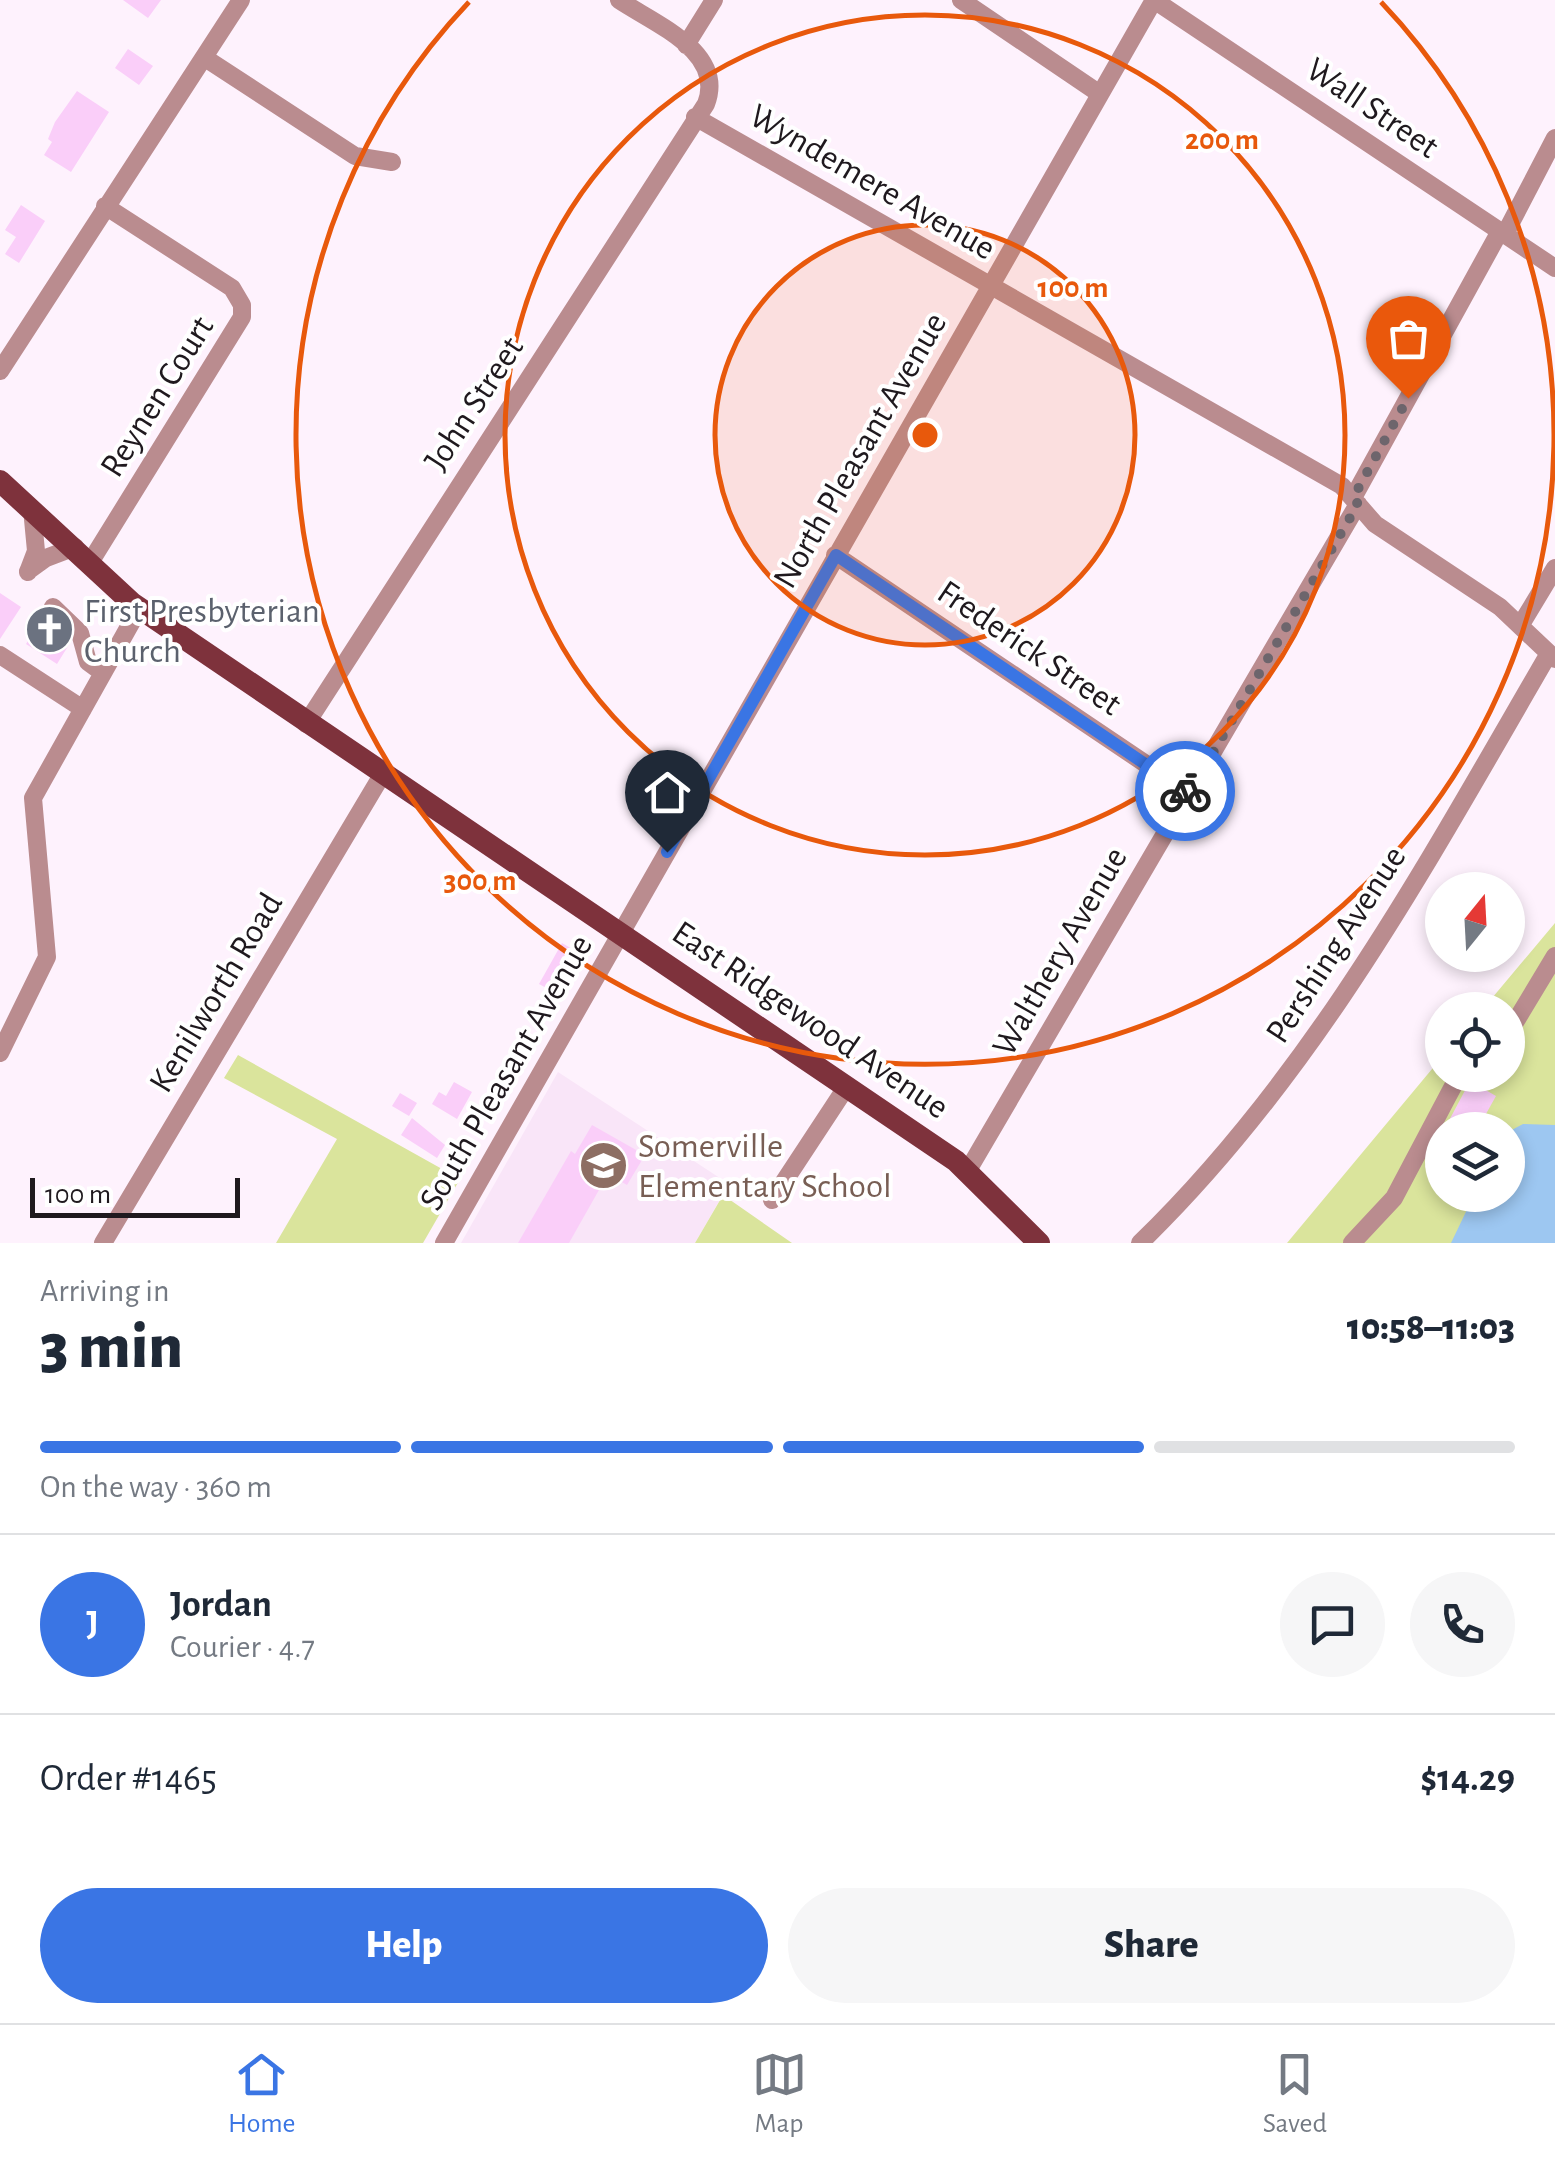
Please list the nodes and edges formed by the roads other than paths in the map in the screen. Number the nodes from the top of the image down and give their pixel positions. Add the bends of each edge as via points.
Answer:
1 (241, 0) edge
2 (619, 0) edge
3 (714, 0) edge
4 (961, 0) edge
5 (1154, 0) edge
6 (686, 45) junction
7 (205, 58) junction
8 (1100, 94) junction
9 (695, 117) junction
10 (1555, 138) edge
11 (392, 162) dead end
12 (105, 206) junction
13 (1502, 233) junction
14 (1555, 268) edge
15 (990, 286) junction
16 (0, 371) edge
17 (0, 481) edge
18 (1355, 501) junction
19 (32, 509) junction
20 (83, 554) junction
21 (836, 555) junction
22 (1555, 568) edge
23 (52, 607) dead end
24 (140, 608) junction
25 (1520, 626) junction
26 (0, 655) edge
27 (1552, 657) edge
28 (103, 673) junction
29 (82, 709) junction
30 (306, 724) junction
31 (382, 775) junction
32 (1189, 794) junction
33 (621, 932) junction
34 (1555, 956) edge
35 (1525, 1006) edge
36 (0, 1053) edge
37 (847, 1086) junction
38 (1450, 1092) edge
39 (967, 1172) junction
40 (772, 1200) dead end
41 (104, 1243) edge
42 (444, 1243) edge
43 (1039, 1243) edge
44 (1140, 1243) edge
45 (1352, 1243) edge

1 - 7 street
2 - 6 street, Wyndemere Avenue
3 - 6 street
4 - 8 street
5 - 8 street, North Pleasant Avenue
5 - 13 street, Wall Street
6 - 9 street, Wyndemere Avenue via 711,80
7 - 11 street via 355,156
7 - 12 street
8 - 15 street, North Pleasant Avenue
9 - 15 street, Wyndemere Avenue
9 - 30 street, John Street
10 - 13 street, Walthery Avenue
12 - 16 street
12 - 20 street, Reynen Court via 232,288 242,317
13 - 14 street, Wall Street
13 - 18 street, Walthery Avenue
15 - 18 street, Wyndemere Avenue via 1342,486
15 - 21 street, North Pleasant Avenue
17 - 19 main road, East Ridgewood Avenue
18 - 25 street, Wyndemere Avenue via 1375,524
18 - 32 street, Walthery Avenue
19 - 20 main road, East Ridgewood Avenue
19 - 20 street via 36,551 28,572 46,558
20 - 24 main road, East Ridgewood Avenue
21 - 32 street, Frederick Street
21 - 33 street, North Pleasant Avenue
22 - 25 street
23 - 28 street via 80,633 88,662
24 - 28 street
24 - 30 main road, East Ridgewood Avenue
25 - 27 street, Wyndemere Avenue
26 - 29 street
27 - 44 street, Pershing Avenue via 1333,1016 1262,1109
28 - 29 street
29 - 36 street via 33,798 47,956
30 - 31 main road, East Ridgewood Avenue
31 - 33 main road, East Ridgewood Avenue
31 - 41 street, Kenilworth Road
32 - 39 street, Walthery Avenue
33 - 37 main road, East Ridgewood Avenue
33 - 42 street, South Pleasant Avenue
34 - 35 street
37 - 39 main road, East Ridgewood Avenue
37 - 40 street
38 - 45 street via 1394,1198
39 - 43 main road, East Ridgewood Avenue

